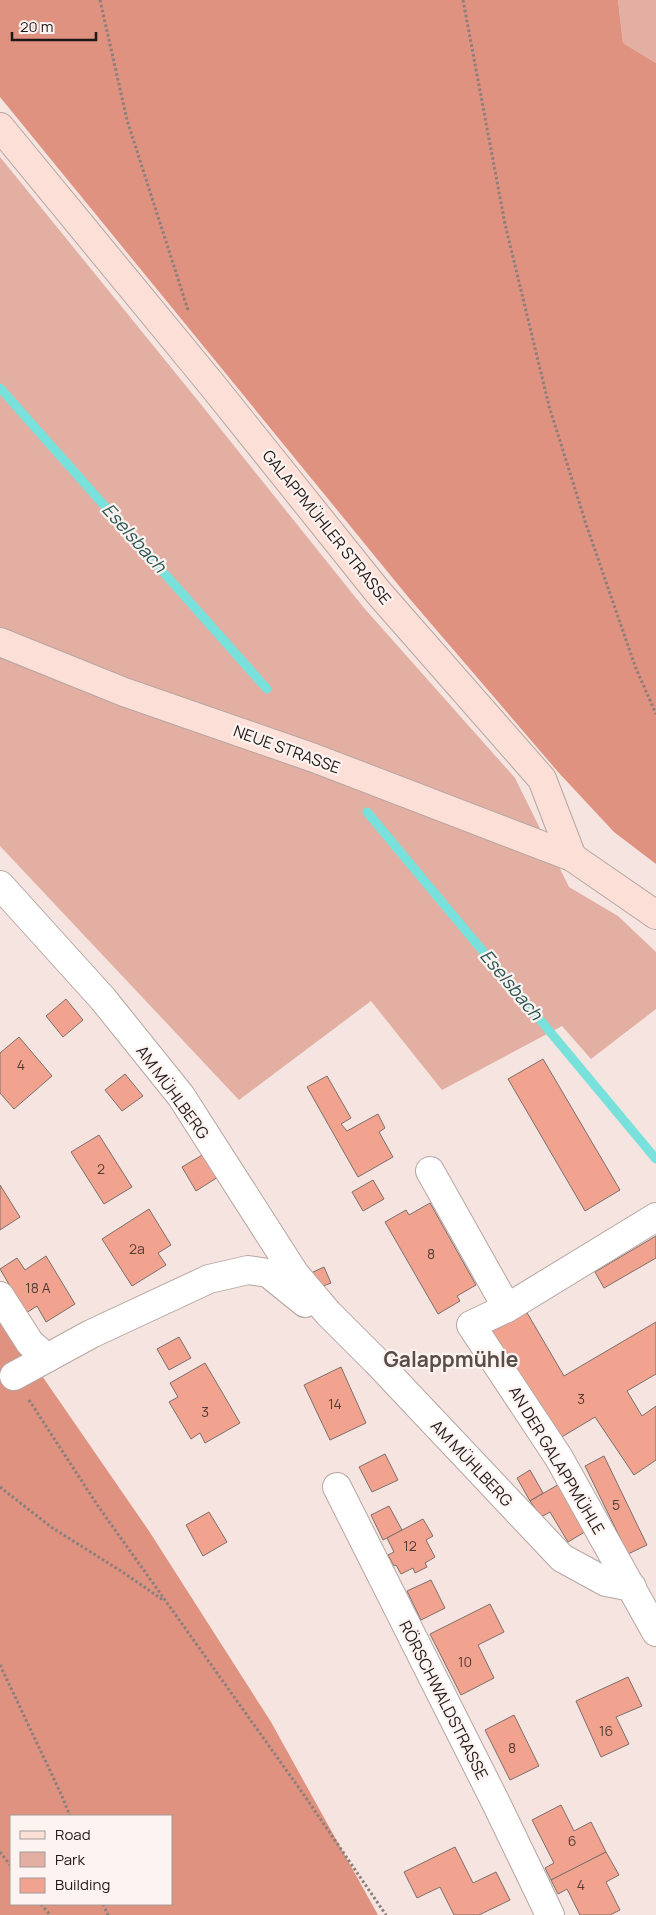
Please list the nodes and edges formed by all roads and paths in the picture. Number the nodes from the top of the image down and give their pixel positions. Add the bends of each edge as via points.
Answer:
1 (100, 0) edge
2 (463, 0) edge
3 (0, 127) edge
4 (188, 310) dead end
5 (0, 642) edge
6 (656, 714) edge
7 (572, 857) junction
8 (0, 886) edge
9 (656, 915) edge
10 (430, 1171) dead end
11 (656, 1217) edge
12 (0, 1296) edge
13 (506, 1308) junction
14 (328, 1312) junction
15 (47, 1358) junction
16 (14, 1376) joint
17 (0, 1487) edge
18 (338, 1487) dead end
19 (632, 1588) junction
20 (165, 1602) junction
21 (656, 1632) edge
22 (0, 1665) edge
23 (70, 1815) edge
24 (0, 1852) edge
25 (10, 1865) edge
26 (42, 1905) edge
27 (50, 1915) edge
28 (386, 1915) edge
29 (550, 1915) edge

1 - 4 path via 127,120
2 - 6 path via 505,224 549,406 635,666
3 - 7 street, GALAPPMÜHLER STRASSE via 378,592 542,779
5 - 7 street, NEUE STRASSE via 124,692 314,758
7 - 9 street
8 - 14 street, AM MÜHLBERG via 103,1000 180,1096 295,1274
10 - 13 street
11 - 13 street, AN DER GALAPPMÜHLE
12 - 15 street via 30,1342
13 - 19 street, AN DER GALAPPMÜHLE via 471,1325 559,1458
14 - 15 street, AM MÜHLBERG via 305,1303 268,1273 248,1270 210,1279
14 - 19 street, AM MÜHLBERG via 562,1558 606,1582
15 - 16 street, AM MÜHLBERG
16 - 20 path
17 - 20 path via 51,1527
18 - 29 street, RÖRSCHWALDSTRASSE
19 - 21 street, AN DER GALAPPMÜHLE
20 - 28 path
22 - 23 path
24 - 25 path
26 - 27 path

